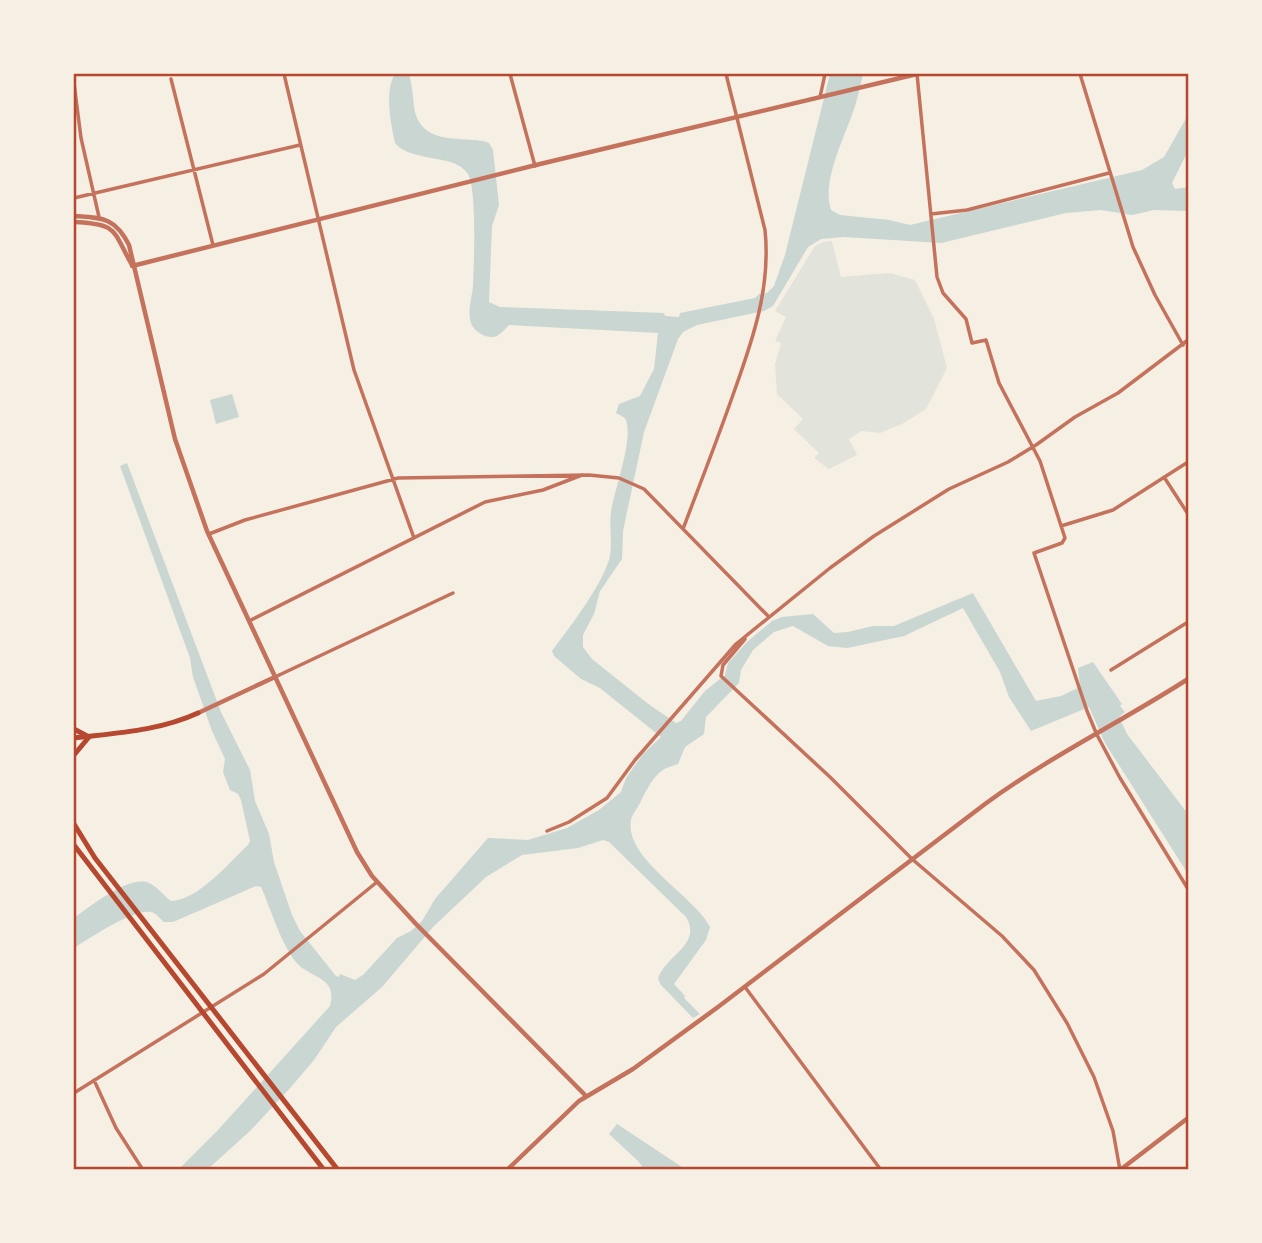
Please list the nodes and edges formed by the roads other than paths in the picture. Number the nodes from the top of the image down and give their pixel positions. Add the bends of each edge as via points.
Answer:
1 (284, 74) edge
2 (510, 74) edge
3 (726, 74) edge
4 (825, 74) edge
5 (917, 74) edge
6 (1080, 74) edge
7 (171, 79) dead end
8 (74, 83) edge
9 (821, 97) junction
10 (737, 117) junction
11 (300, 145) junction
12 (535, 166) junction
13 (194, 170) junction
14 (1110, 173) junction
15 (94, 193) junction
16 (74, 198) edge
17 (74, 216) edge
18 (932, 216) junction
19 (99, 217) junction
20 (317, 219) junction
21 (74, 222) edge
22 (213, 245) junction
23 (132, 266) junction
24 (1188, 340) edge
25 (1183, 345) junction
26 (1032, 447) junction
27 (1188, 462) edge
28 (584, 474) junction
29 (1164, 477) junction
30 (392, 479) junction
31 (1188, 514) edge
32 (1061, 526) junction
33 (683, 529) junction
34 (209, 534) junction
35 (414, 538) junction
36 (453, 593) dead end
37 (769, 617) junction
38 (249, 621) junction
39 (1188, 622) edge
40 (748, 635) junction
41 (1111, 670) dead end
42 (275, 677) junction
43 (1188, 680) edge
44 (198, 713) joint
45 (74, 729) edge
46 (1098, 734) junction
47 (89, 737) junction
48 (74, 738) edge
49 (74, 755) edge
50 (74, 824) edge
51 (547, 831) dead end
52 (74, 845) edge
53 (912, 859) junction
54 (377, 882) junction
55 (1188, 889) edge
56 (745, 987) junction
57 (212, 1008) junction
58 (203, 1014) junction
59 (94, 1080) junction
60 (74, 1093) edge
61 (586, 1096) junction
62 (1188, 1118) edge
63 (143, 1170) edge
64 (324, 1170) edge
65 (338, 1170) edge
66 (507, 1170) edge
67 (881, 1170) edge
68 (1120, 1170) edge

1 - 11 street
2 - 12 street
3 - 10 street
4 - 9 street
5 - 9 street
5 - 18 street
6 - 14 street
7 - 13 street
8 - 15 street
9 - 10 street
10 - 12 street
10 - 33 street via 765,230 764,290 760,317
11 - 13 street
11 - 20 street
12 - 20 street
13 - 15 street
13 - 22 street
14 - 18 street
14 - 25 street via 1147,279
15 - 16 street
15 - 19 street
17 - 19 street
18 - 26 street via 937,277 943,293 966,319 972,343 986,340 999,383
19 - 23 street via 122,233
20 - 22 street
20 - 30 street via 354,370
21 - 23 street via 98,223 112,230
22 - 23 street
23 - 34 street via 175,439
24 - 25 street
25 - 26 street
26 - 32 street
26 - 37 street via 894,523
27 - 29 street
28 - 30 street
28 - 33 street via 635,484
28 - 35 street via 543,490 491,500
29 - 31 street
29 - 32 street via 1113,510
30 - 34 street
30 - 35 street
32 - 46 street via 1062,543 1034,553
33 - 37 street
34 - 38 street
35 - 38 street
36 - 42 street
37 - 40 street
38 - 42 street
39 - 41 street
40 - 51 street via 657,734 607,798
40 - 53 street via 723,666 722,676
42 - 44 street
42 - 54 street via 351,841
43 - 46 street
44 - 47 main road via 164,726
45 - 47 main road
46 - 53 street via 1005,789
46 - 55 street via 1119,778
47 - 48 main road
47 - 49 main road
50 - 57 main road
52 - 58 main road
53 - 56 street
53 - 68 street via 1014,947 1043,982 1094,1077 1113,1131
54 - 57 street via 264,975
54 - 61 street
56 - 61 street via 633,1069
56 - 67 street
57 - 58 street
57 - 65 main road
58 - 59 street
58 - 64 main road
59 - 60 street
59 - 63 street via 116,1128
61 - 66 street
62 - 68 street

